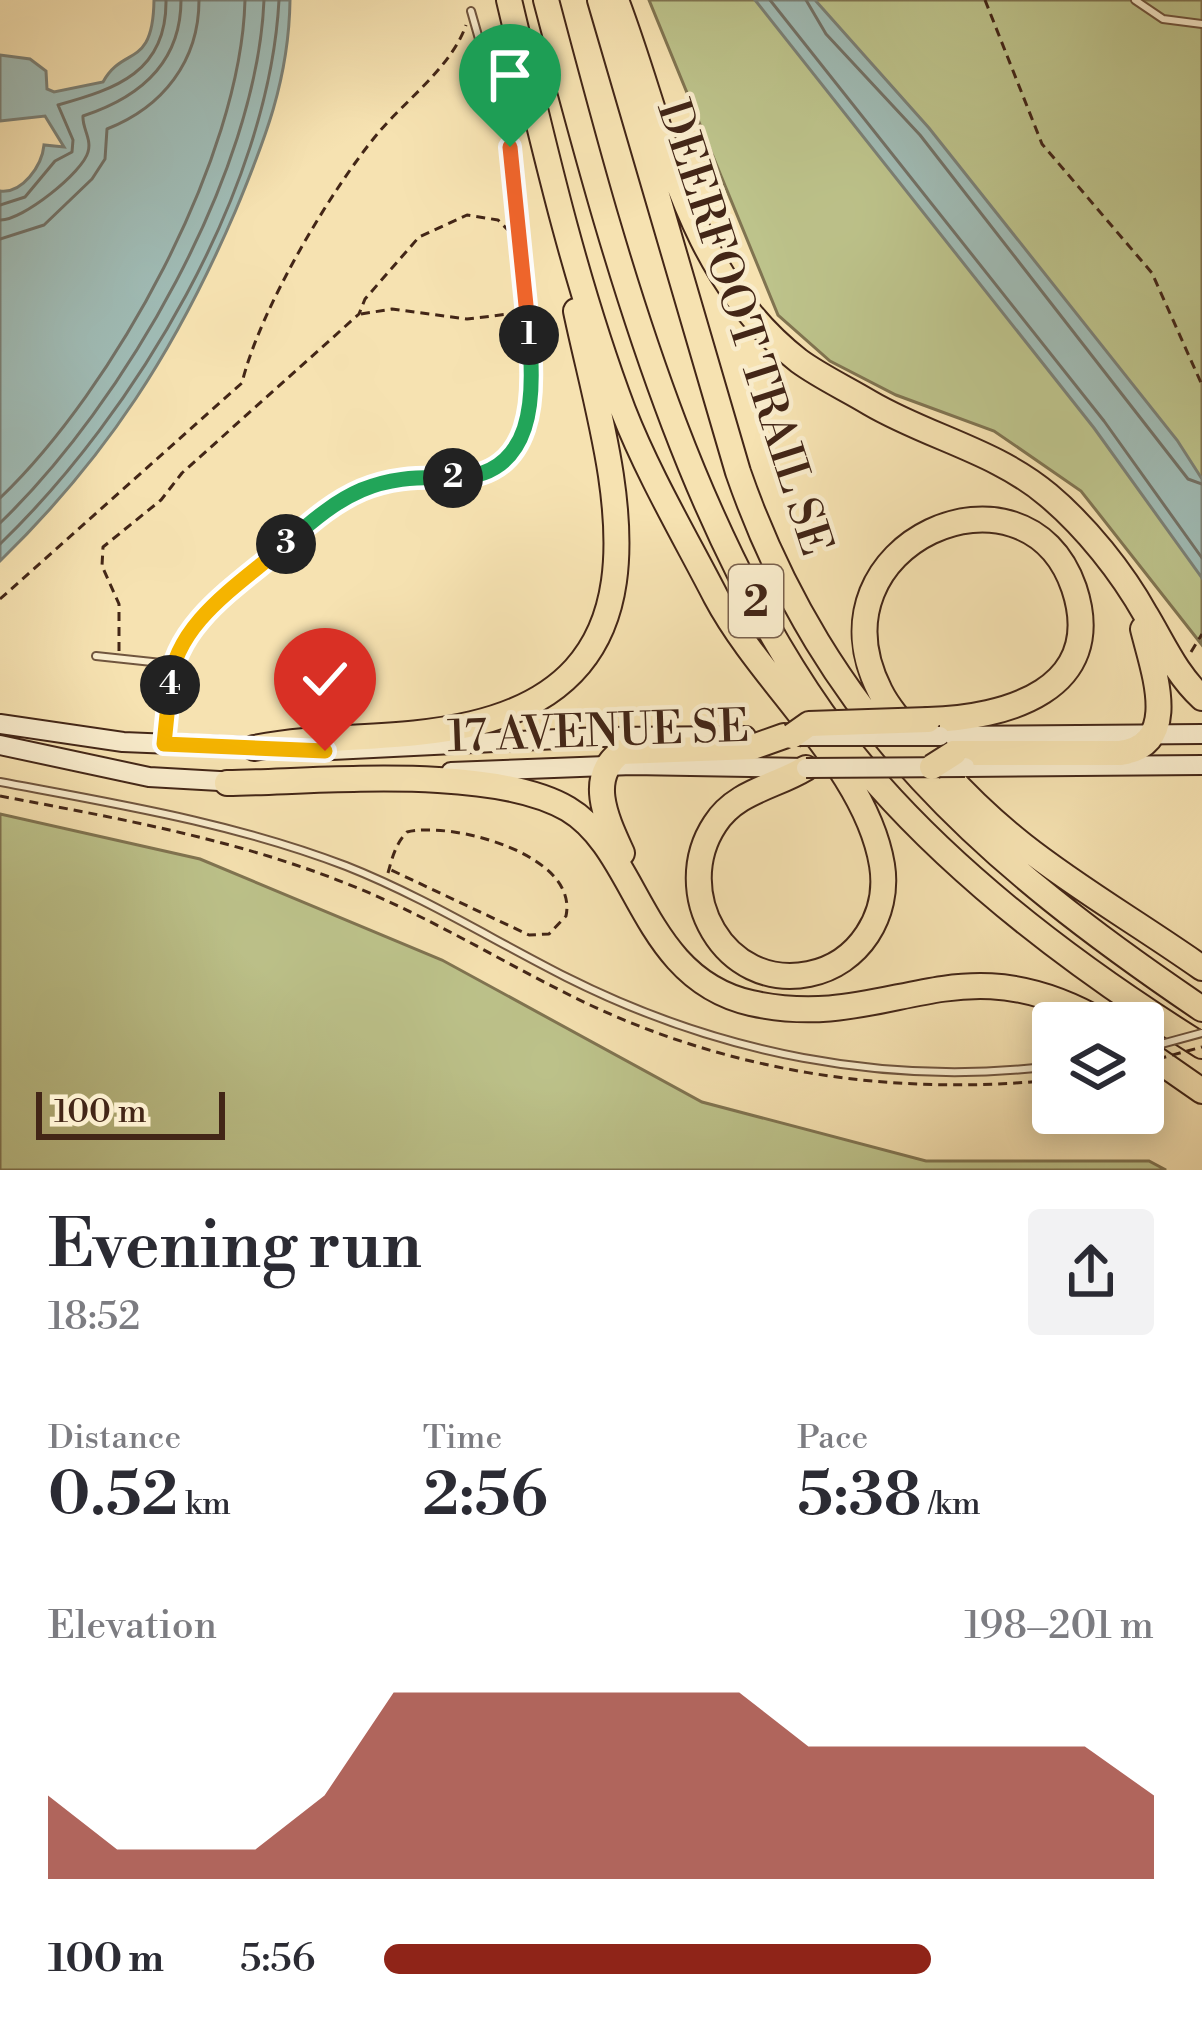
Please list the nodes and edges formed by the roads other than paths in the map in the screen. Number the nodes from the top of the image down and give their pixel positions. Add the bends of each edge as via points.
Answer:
1 (508, 0) edge
2 (546, 0) edge
3 (600, 0) edge
4 (616, 0) edge
5 (1136, 0) edge
6 (471, 11) road end
7 (1202, 24) edge
8 (571, 255) junction
9 (1126, 588) junction
10 (96, 656) dead end
11 (171, 664) junction
12 (1202, 698) edge
13 (0, 724) edge
14 (1202, 734) edge
15 (1154, 735) junction
16 (788, 736) junction
17 (164, 744) junction
18 (947, 744) junction
19 (0, 745) edge
20 (254, 748) junction
21 (1202, 765) edge
22 (604, 766) junction
23 (806, 767) junction
24 (932, 767) joint
25 (0, 782) edge
26 (227, 783) junction
27 (674, 954) junction
28 (1202, 968) edge
29 (1061, 1002) edge
30 (1202, 1009) edge
31 (1202, 1033) edge
32 (1164, 1044) edge
33 (1202, 1047) edge
34 (1164, 1065) edge
35 (1032, 1068) edge
36 (1202, 1091) edge

1 - 8 highway
2 - 33 highway, DEERFOOT TRAIL SE / 2 via 651,361 697,478 786,656 876,782 939,847 1047,938
3 - 30 highway, DEERFOOT TRAIL SE / 2 via 739,472 764,542 820,650 966,830
4 - 9 highway via 669,166 712,264 753,318 801,362 880,408 1015,469 1081,524
5 - 7 lane via 1163,20
6 - 11 lane via 510,147 530,422 508,455 462,478 373,483 325,509 188,631
8 - 20 highway via 619,528 614,595 597,639 564,680 511,712 469,725
8 - 23 highway via 625,415 719,602 858,800 874,835 884,880 869,934 837,963 789,976 756,969 714,934 699,896 698,860 735,802
9 - 12 highway
9 - 15 highway via 1156,682
10 - 11 lane
11 - 17 lane
13 - 17 main road, 17 AVENUE SE
14 - 15 main road
15 - 18 highway via 1144,748 1120,753
16 - 18 highway, bridge via 808,724
16 - 20 main road, 17 AVENUE SE
16 - 22 highway via 754,747 632,747
17 - 20 main road, 17 AVENUE SE
18 - 21 main road
18 - 24 highway, bridge
18 - 28 highway via 1027,703 1074,651 1080,611 1068,574 1046,545 1014,527 975,520 939,526 891,559 866,621 879,690 971,806 1058,876
19 - 26 main road, 17 AVENUE SE via 149,777
22 - 23 main road, 17 AVENUE SE
22 - 26 main road, 17 AVENUE SE
22 - 27 highway via 610,825
23 - 24 main road, 17 AVENUE SE, bridge
25 - 35 lane via 292,846 385,883 590,988 720,1039 882,1069
26 - 27 highway via 434,781 539,796 584,822
27 - 29 highway via 703,981 748,1002 824,1008 984,983
31 - 32 lane, bridge
34 - 36 highway

